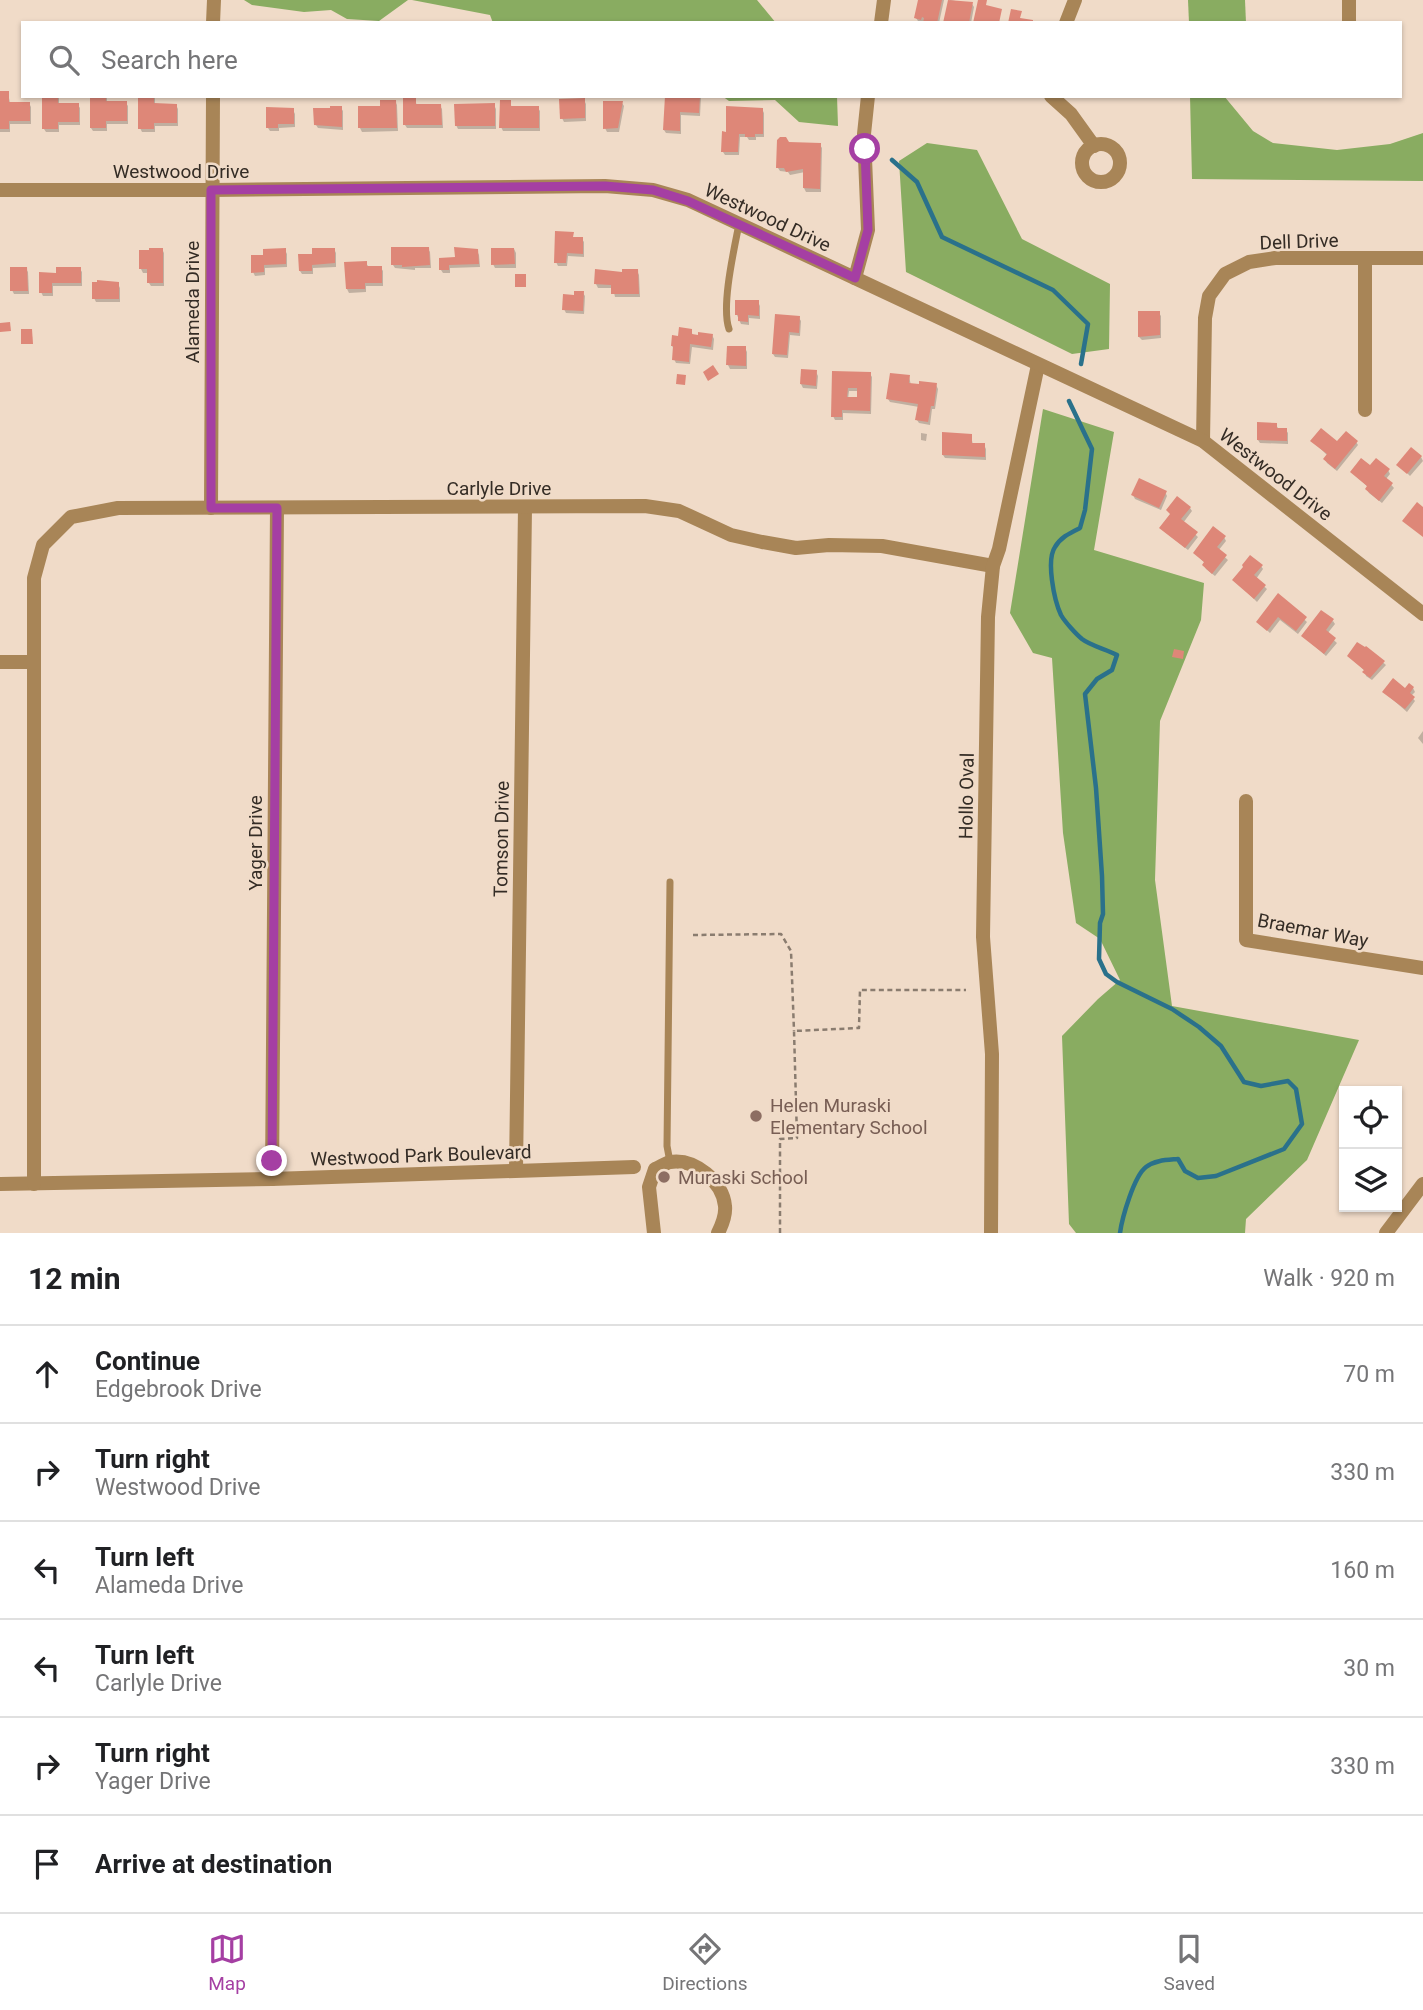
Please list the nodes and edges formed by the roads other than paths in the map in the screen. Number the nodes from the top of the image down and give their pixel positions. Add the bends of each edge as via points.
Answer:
1 (214, 0) edge
2 (884, 0) edge
3 (1075, 0) edge
4 (1349, 0) edge
5 (214, 21) edge
6 (881, 21) edge
7 (1067, 21) edge
8 (1349, 21) edge
9 (212, 98) edge
10 (867, 98) edge
11 (1053, 98) edge
12 (1094, 146) dead end
13 (0, 190) edge
14 (211, 190) junction
15 (739, 225) junction
16 (1365, 258) junction
17 (1423, 258) edge
18 (855, 278) junction
19 (729, 329) dead end
20 (1038, 365) junction
21 (1365, 410) dead end
22 (1203, 441) junction
23 (211, 508) junction
24 (277, 508) junction
25 (525, 508) junction
26 (993, 566) junction
27 (1423, 614) edge
28 (0, 662) edge
29 (34, 662) junction
30 (1246, 801) dead end
31 (670, 882) dead end
32 (1423, 968) edge
33 (670, 1162) junction
34 (634, 1167) dead end
35 (516, 1170) junction
36 (272, 1179) junction
37 (0, 1184) edge
38 (34, 1184) junction
39 (1423, 1184) edge
40 (654, 1233) edge
41 (718, 1233) edge
42 (991, 1233) edge
43 (1386, 1233) edge

1 - 5 street
2 - 6 street
3 - 7 street
4 - 8 street
9 - 14 street, Alameda Drive
10 - 18 street via 868,230
11 - 12 street
13 - 14 street, Westwood Drive
14 - 15 street, Westwood Drive via 605,186 653,190
14 - 23 street, Alameda Drive
15 - 18 street, Westwood Drive
15 - 19 lane via 728,299
16 - 17 street, Dell Drive
16 - 21 street
16 - 22 street, Dell Drive via 1275,258 1249,262 1225,274 1209,296 1205,318
18 - 20 street, Westwood Drive
20 - 22 street, Westwood Drive
20 - 26 street, Hollo Oval
22 - 27 street, Westwood Drive
23 - 24 street, Carlyle Drive
23 - 29 street, Carlyle Drive via 118,508 71,517 43,545 34,578
24 - 25 street, Carlyle Drive
24 - 36 street, Yager Drive
25 - 26 street, Carlyle Drive via 645,506 679,511 731,536 796,548 881,546
25 - 35 street, Tomson Drive
26 - 42 street, Hollo Oval via 982,937 992,1054
28 - 29 street
29 - 38 street, Carlyle Drive
30 - 32 street, Braemar Way via 1246,940
31 - 33 lane
33 - 40 street via 655,1169 649,1187
33 - 41 street via 692,1164 721,1191 725,1208
34 - 35 street, Westwood Park Boulevard
35 - 36 street, Westwood Park Boulevard
36 - 38 street, Westwood Park Boulevard
37 - 38 street, Westwood Park Boulevard
39 - 43 street

